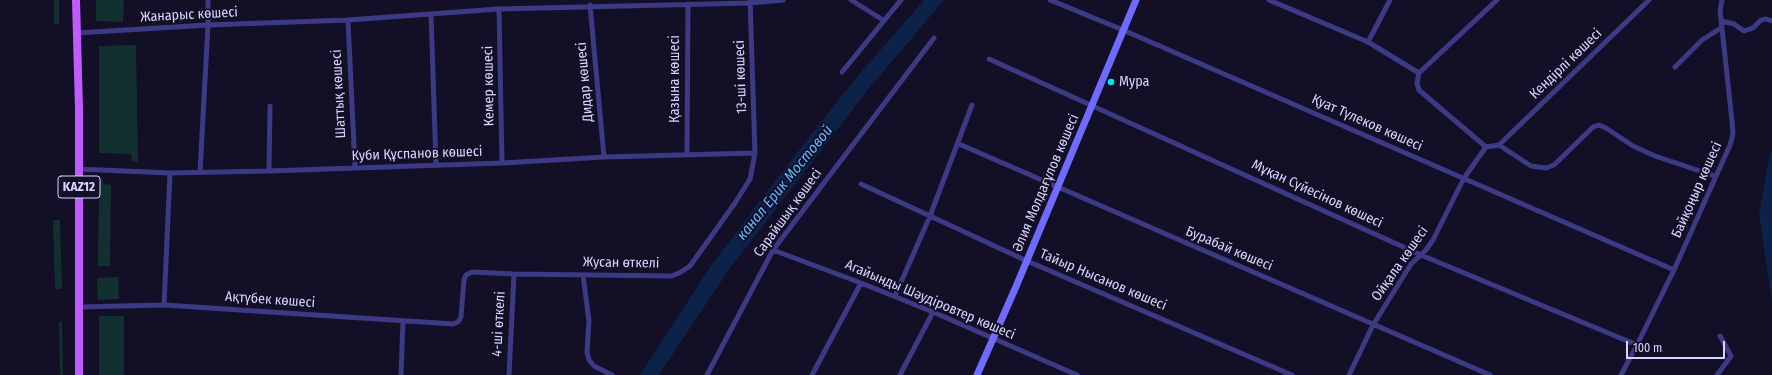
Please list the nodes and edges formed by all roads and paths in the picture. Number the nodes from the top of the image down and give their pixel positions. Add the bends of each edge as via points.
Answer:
1 (76, 0) edge
2 (208, 0) edge
3 (783, 0) edge
4 (851, 0) edge
5 (901, 0) edge
6 (1050, 0) edge
7 (1136, 0) edge
8 (1269, 0) edge
9 (1390, 0) edge
10 (1497, 0) edge
11 (1649, 0) edge
12 (1722, 0) edge
13 (1276, 1) edge
14 (750, 2) edge
15 (688, 4) junction
16 (590, 5) junction
17 (499, 9) junction
18 (431, 14) junction
19 (348, 20) junction
20 (883, 20) junction
21 (1720, 21) junction
22 (1772, 21) edge
23 (208, 25) junction
24 (1721, 28) junction
25 (1123, 30) junction
26 (77, 33) junction
27 (934, 38) dead end
28 (1368, 42) junction
29 (989, 59) dead end
30 (1674, 67) dead end
31 (842, 72) dead end
32 (1419, 73) junction
33 (972, 105) dead end
34 (1092, 105) junction
35 (270, 106) dead end
36 (959, 144) junction
37 (1499, 145) junction
38 (1486, 147) junction
39 (755, 153) junction
40 (687, 155) junction
41 (604, 157) junction
42 (502, 162) junction
43 (436, 165) junction
44 (355, 168) junction
45 (78, 170) junction
46 (269, 171) junction
47 (200, 172) junction
48 (170, 173) junction
49 (1716, 176) junction
50 (1464, 178) junction
51 (861, 184) dead end
52 (1058, 188) junction
53 (930, 216) junction
54 (773, 250) junction
55 (1421, 255) junction
56 (1027, 261) junction
57 (1674, 270) junction
58 (514, 274) junction
59 (583, 275) junction
60 (861, 283) junction
61 (895, 296) junction
62 (164, 306) junction
63 (79, 307) junction
64 (933, 312) junction
65 (403, 321) junction
66 (458, 322) joint
67 (1373, 325) junction
68 (1720, 336) dead end
69 (993, 339) junction
70 (1637, 346) junction
71 (79, 375) edge
72 (401, 375) edge
73 (509, 375) edge
74 (612, 375) edge
75 (707, 375) edge
76 (812, 375) edge
77 (900, 375) edge
78 (977, 375) edge
79 (1077, 375) edge
80 (1292, 375) edge
81 (1349, 375) edge
82 (1490, 375) edge
83 (1621, 375) edge
84 (1717, 375) edge

1 - 26 main road, KAZ12
2 - 23 street
3 - 14 street, Жанарыс көшесі
4 - 20 street
5 - 20 street
6 - 25 street, Қуат Түлеков көшесі
7 - 25 main road, Әлия Молдағұлов көшесі
8 - 13 street
9 - 28 street
10 - 32 street
11 - 37 street, Кендірлі көшесі
12 - 21 street, Байқоңыр көшесi
13 - 28 street
14 - 15 street, Жанарыс көшесі
14 - 39 street, 13-ші көшесi
15 - 16 street, Жанарыс көшесі
15 - 40 street, Қазына көшесі
16 - 17 street, Жанарыс көшесі
16 - 41 street, Дидар көшесі
17 - 18 street, Жанарыс көшесі
17 - 42 street, Кемер көшесі
18 - 19 street, Жанарыс көшесі
18 - 43 street
19 - 23 street, Жанарыс көшесі
19 - 44 street, Шаттық көшесі
20 - 31 street
21 - 22 street via 1734,24 1744,30 1753,28 1761,20
21 - 24 street, Байқоңыр көшесi
23 - 26 street, Жанарыс көшесі
23 - 47 street
24 - 30 street via 1702,40
24 - 49 street, Байқоңыр көшесi via 1732,134 1730,145
25 - 34 main road, Әлия Молдағұлов көшесі
25 - 50 street, Қуат Түлеков көшесі
26 - 45 main road, KAZ12
27 - 54 street, Сарайшық көшесі
28 - 32 street
29 - 34 street, Мұқан Сүйесінов көшесі
32 - 38 street via 1419,90
33 - 36 street
34 - 52 main road, Әлия Молдағұлов көшесі
34 - 55 street, Мұқан Сүйесінов көшесі
35 - 46 street
36 - 52 street, Бурабай көшесi
36 - 53 street
37 - 38 street
37 - 49 street via 1531,166 1546,168 1554,165 1593,127 1599,125 1655,156
38 - 50 street, Ойқала көшесі
39 - 40 street, Куби Құспанов көшесi
39 - 59 street, Жусан өткелі via 750,179 694,260 682,272 672,276
40 - 41 street, Куби Құспанов көшесi
41 - 42 street, Куби Құспанов көшесi
42 - 43 street, Куби Құспанов көшесi
43 - 44 street, Куби Құспанов көшесi
44 - 46 street, Куби Құспанов көшесi
45 - 48 street, Куби Құспанов көшесi
45 - 63 main road, KAZ12
46 - 47 street, Куби Құспанов көшесi
47 - 48 street, Куби Құспанов көшесi
48 - 62 street
49 - 57 street, Байқоңыр көшесi
50 - 55 street, Ойқала көшесі via 1433,240
50 - 57 street, Қуат Түлеков көшесі
51 - 53 street, Тайыр Нысанов көшесi
52 - 56 main road, Әлия Молдағұлов көшесі
52 - 67 street, Бурабай көшесi
53 - 56 street, Тайыр Нысанов көшесi
53 - 61 street
54 - 60 street, Агайынды Шәудіровтер көшесi
54 - 75 street, Сарайшық көшесі
55 - 67 street, Ойқала көшесі via 1411,264
55 - 70 street, Мұқан Сүйесінов көшесі
56 - 69 main road, Әлия Молдағұлов көшесі
56 - 80 street, Тайыр Нысанов көшесi
57 - 70 street, Байқоңыр көшесi
58 - 59 street, Жусан өткелі
58 - 66 street, Жусан өткелі via 472,272 466,275 461,317
58 - 73 street, 4-шi өткелi
59 - 74 street via 590,321 587,352 589,360 594,366
60 - 61 street, Агайынды Шәудіровтер көшесi
60 - 76 street
61 - 64 street, Агайынды Шәудіровтер көшесi
62 - 63 street, Ақтүбек көшесi
62 - 65 street, Ақтүбек көшесi
63 - 71 main road, KAZ12
64 - 69 street, Агайынды Шәудіровтер көшесi
64 - 77 street
65 - 66 street, Ақтүбек көшесi via 453,324
65 - 72 street
67 - 81 street, Ойқала көшесі
67 - 82 street, Бурабай көшесi
68 - 84 street via 1731,356
69 - 78 main road, Әлия Молдағұлов көшесі
69 - 79 street, Агайынды Шәудіровтер көшесi
70 - 83 street, Байқоңыр көшесi

